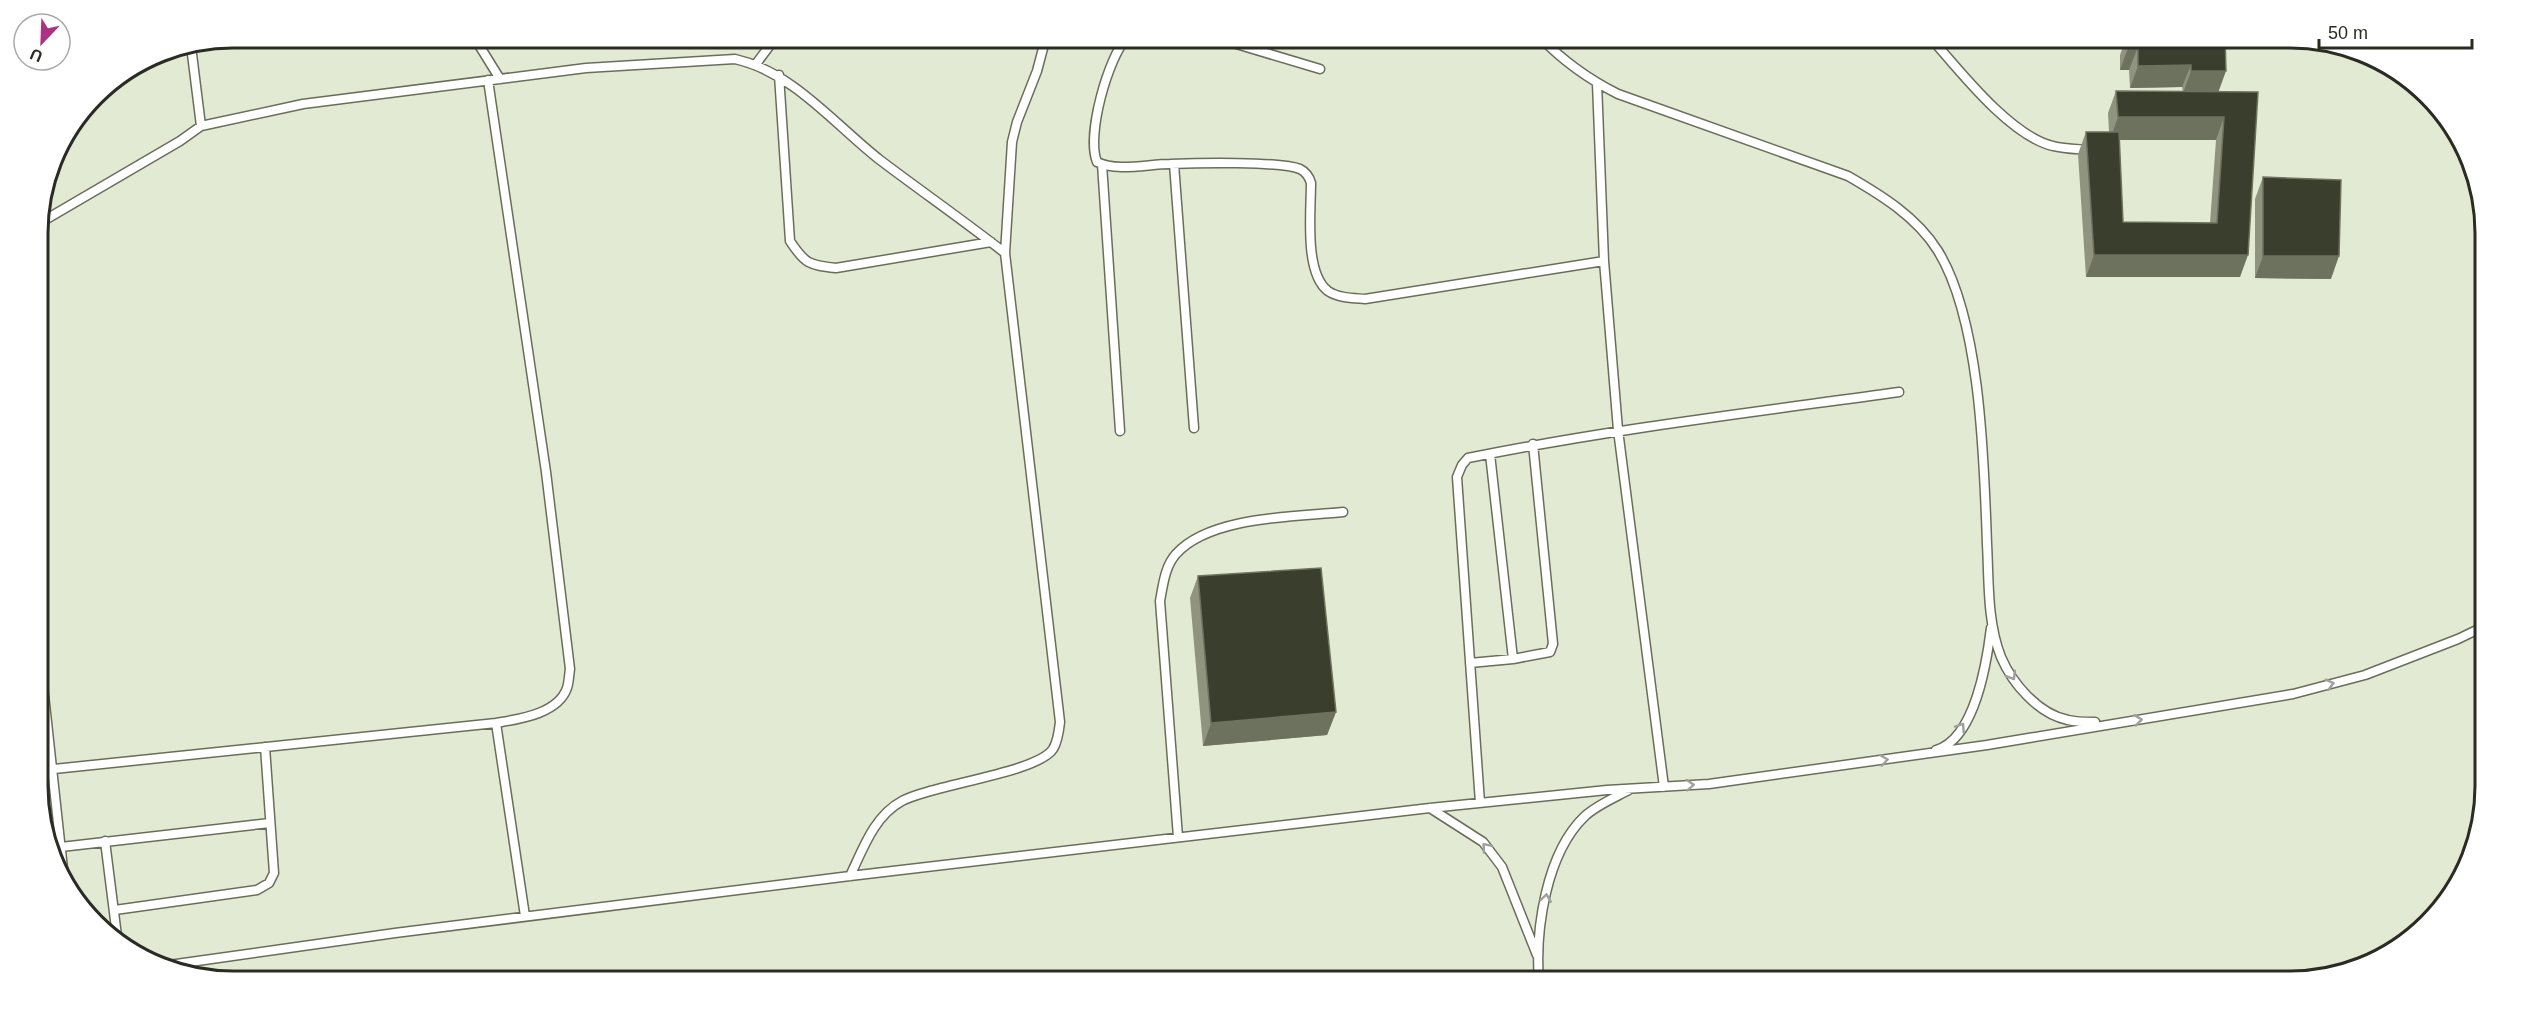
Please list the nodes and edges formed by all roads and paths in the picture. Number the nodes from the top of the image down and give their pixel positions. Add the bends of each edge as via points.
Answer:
1 (480, 48) edge
2 (768, 48) edge
3 (1043, 48) edge
4 (1118, 48) edge
5 (1250, 48) edge
6 (1551, 48) edge
7 (1939, 48) edge
8 (192, 53) edge
9 (756, 64) junction
10 (1320, 69) dead end
11 (779, 75) junction
12 (500, 79) junction
13 (488, 80) junction
14 (1597, 83) junction
15 (201, 126) junction
16 (2096, 151) edge
17 (1102, 164) junction
18 (1174, 164) junction
19 (49, 218) edge
20 (991, 242) junction
21 (1005, 253) junction
22 (1604, 261) junction
23 (1899, 392) dead end
24 (1194, 428) dead end
25 (1618, 430) junction
26 (1120, 432) dead end
27 (1533, 444) junction
28 (1490, 454) junction
29 (1343, 512) dead end
30 (1992, 621) junction
31 (2475, 631) edge
32 (1513, 659) junction
33 (1470, 663) junction
34 (48, 721) edge
35 (496, 723) junction
36 (2110, 723) junction
37 (265, 747) junction
38 (1914, 756) junction
39 (54, 769) junction
40 (1664, 787) junction
41 (1632, 789) junction
42 (1480, 803) junction
43 (1430, 808) junction
44 (270, 824) junction
45 (1178, 837) junction
46 (105, 842) junction
47 (61, 847) junction
48 (62, 855) edge
49 (850, 876) junction
50 (115, 910) junction
51 (525, 916) junction
52 (116, 929) edge
53 (1537, 956) junction
54 (182, 963) edge
55 (1538, 971) edge

1 - 12 lane
2 - 9 lane
3 - 21 lane via 1012,142
4 - 17 lane via 1103,84 1094,144 1097,162
5 - 10 lane
6 - 14 lane
7 - 16 lane via 1984,97 2027,135 2052,146
8 - 15 lane
9 - 11 lane
9 - 12 lane via 709,59
11 - 20 lane via 879,159
11 - 20 lane via 790,241 801,259 816,266 836,268
12 - 13 lane
13 - 15 lane via 303,104
13 - 35 lane via 546,472 570,669 567,689 558,702 522,719
14 - 22 lane
14 - 30 lane via 1677,117 1848,176 1882,196 1914,222 1938,251 1956,292 1970,345 1984,456
15 - 19 lane
17 - 18 lane
17 - 26 lane
18 - 22 lane via 1277,165 1302,170 1311,183 1316,276 1329,291 1346,297 1365,299
18 - 24 lane
20 - 21 lane
21 - 49 lane via 1060,722 1058,738 1041,759 901,801 871,832
22 - 25 lane
23 - 25 lane
25 - 27 lane
25 - 40 lane
27 - 28 lane
27 - 32 lane via 1553,644 1550,652
28 - 32 lane
28 - 33 lane via 1468,459 1457,477
29 - 45 lane via 1230,524 1191,540 1175,555 1165,575 1160,601
30 -> 36 lane via 2001,657 2019,688 2041,707 2069,721
38 -> 30 lane via 1944,748 1974,706
36 -> 31 lane via 2293,694 2365,675
32 - 33 lane
33 - 42 lane
34 - 39 lane
35 - 37 lane
35 - 51 lane
36 - 38 lane
37 - 39 lane
37 - 44 lane
40 -> 38 lane
39 - 47 lane
40 - 41 lane
41 - 42 lane
53 -> 41 lane via 1548,884 1568,836 1586,815
42 - 43 lane
43 - 45 lane
53 -> 43 lane via 1502,867 1484,842
44 - 46 lane
44 - 50 lane via 274,873 269,883 257,890
45 - 49 lane
46 - 47 lane
46 - 50 lane
47 - 48 lane
49 - 51 lane
50 - 52 lane
51 - 54 lane
53 - 55 lane

